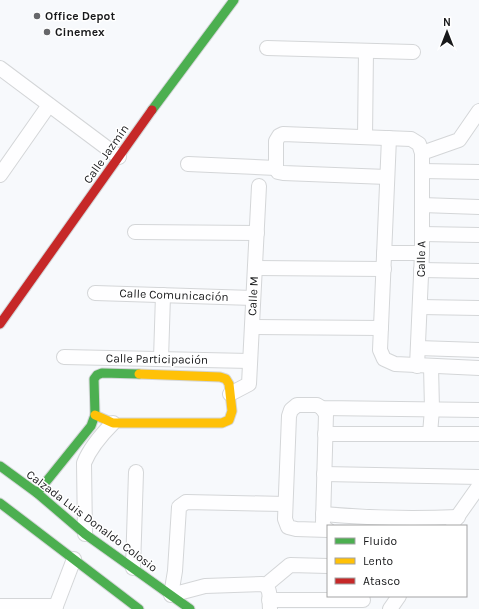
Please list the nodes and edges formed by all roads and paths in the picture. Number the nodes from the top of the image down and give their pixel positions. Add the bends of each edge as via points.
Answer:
1 (234, 0) edge
2 (267, 48) dead end
3 (366, 51) junction
4 (413, 52) dead end
5 (0, 68) edge
6 (49, 105) junction
7 (479, 111) edge
8 (365, 137) junction
9 (389, 138) junction
10 (422, 152) junction
11 (119, 157) junction
12 (188, 164) dead end
13 (276, 168) junction
14 (422, 171) junction
15 (479, 172) edge
16 (0, 174) edge
17 (387, 177) junction
18 (259, 186) dead end
19 (422, 205) junction
20 (479, 207) edge
21 (135, 232) dead end
22 (257, 233) junction
23 (422, 234) junction
24 (479, 235) edge
25 (384, 253) junction
26 (422, 253) junction
27 (255, 268) junction
28 (384, 269) junction
29 (421, 270) junction
30 (479, 271) edge
31 (95, 293) dead end
32 (163, 295) junction
33 (253, 298) junction
34 (420, 307) junction
35 (479, 308) edge
36 (0, 324) edge
37 (252, 327) junction
38 (381, 328) junction
39 (418, 348) junction
40 (479, 350) edge
41 (64, 357) dead end
42 (160, 359) junction
43 (250, 360) junction
44 (424, 366) junction
45 (479, 368) edge
46 (230, 394) junction
47 (322, 408) junction
48 (432, 409) junction
49 (479, 410) edge
50 (95, 415) junction
51 (113, 423) junction
52 (325, 434) junction
53 (430, 434) junction
54 (479, 434) edge
55 (0, 466) edge
56 (136, 472) dead end
57 (324, 474) junction
58 (479, 477) edge
59 (479, 486) edge
60 (37, 493) junction
61 (0, 503) edge
62 (285, 504) junction
63 (323, 514) junction
64 (454, 521) edge
65 (325, 530) edge
66 (84, 537) junction
67 (76, 556) junction
68 (327, 566) edge
69 (133, 568) junction
70 (266, 585) junction
71 (171, 596) junction
72 (398, 597) edge
73 (362, 602) edge
74 (270, 605) edge
75 (0, 606) edge
76 (55, 608) edge
77 (139, 609) edge
78 (190, 609) edge
79 (390, 609) edge

1 - 11 street, Calle Jazmín
2 - 3 street
3 - 4 street
3 - 8 street
5 - 6 street
6 - 11 street
6 - 16 street
7 - 10 street via 459,140
8 - 9 street
8 - 13 street via 283,134 276,141
9 - 10 street via 411,139 419,144
9 - 17 street
10 - 14 street, Calle A
11 - 36 street, Calle Jazmín
12 - 13 street
13 - 17 street via 278,172 283,173
14 - 15 street
14 - 19 street, Calle A
17 - 25 street
18 - 22 street, Calle M
19 - 20 street
19 - 23 street, Calle A
21 - 22 street
22 - 27 street, Calle M
23 - 24 street
23 - 26 street, Calle A
25 - 26 street
25 - 28 street
26 - 29 street, Calle A
27 - 28 street
27 - 33 street, Calle M
28 - 38 street
29 - 30 street
29 - 34 street, Calle A
31 - 32 street, Calle Comunicación
32 - 33 street, Calle Comunicación
32 - 42 street
33 - 37 street, Calle M
34 - 35 street
34 - 39 street, Calle A
37 - 38 street
37 - 43 street, Calle M
38 - 44 street via 380,350 384,359 395,364
39 - 40 street
39 - 44 street, Calle A
41 - 42 street, Calle Participación
42 - 43 street, Calle Participación
43 - 46 street, Calle M via 248,384
44 - 45 street
44 - 48 street, Calle A
46 - 50 street via 229,384 226,379 220,377 102,374 94,379
46 - 51 street via 232,411 229,420 222,423
47 - 48 street
47 - 52 street via 326,414
47 - 62 street via 317,405 297,405 291,410
48 - 49 street
48 - 53 street, Calle A
50 - 51 street
50 - 60 street via 91,426
51 - 66 street via 84,462
52 - 53 street
52 - 57 street
53 - 54 street
55 - 60 street, Calzada Luis Donaldo Colosio
56 - 69 street
57 - 58 street
57 - 63 street
59 - 64 street
60 - 66 street, Calzada Luis Donaldo Colosio
61 - 67 street
62 - 65 street via 288,527
62 - 71 street via 186,502 179,507
63 - 64 street
63 - 65 street
66 - 69 street, Calzada Luis Donaldo Colosio
67 - 76 street
67 - 77 street
68 - 70 street via 290,565
69 - 71 street, Calzada Luis Donaldo Colosio
70 - 71 street via 204,586
70 - 74 street via 269,589
71 - 78 street, Calzada Luis Donaldo Colosio
72 - 79 street
73 - 74 street
75 - 76 street

